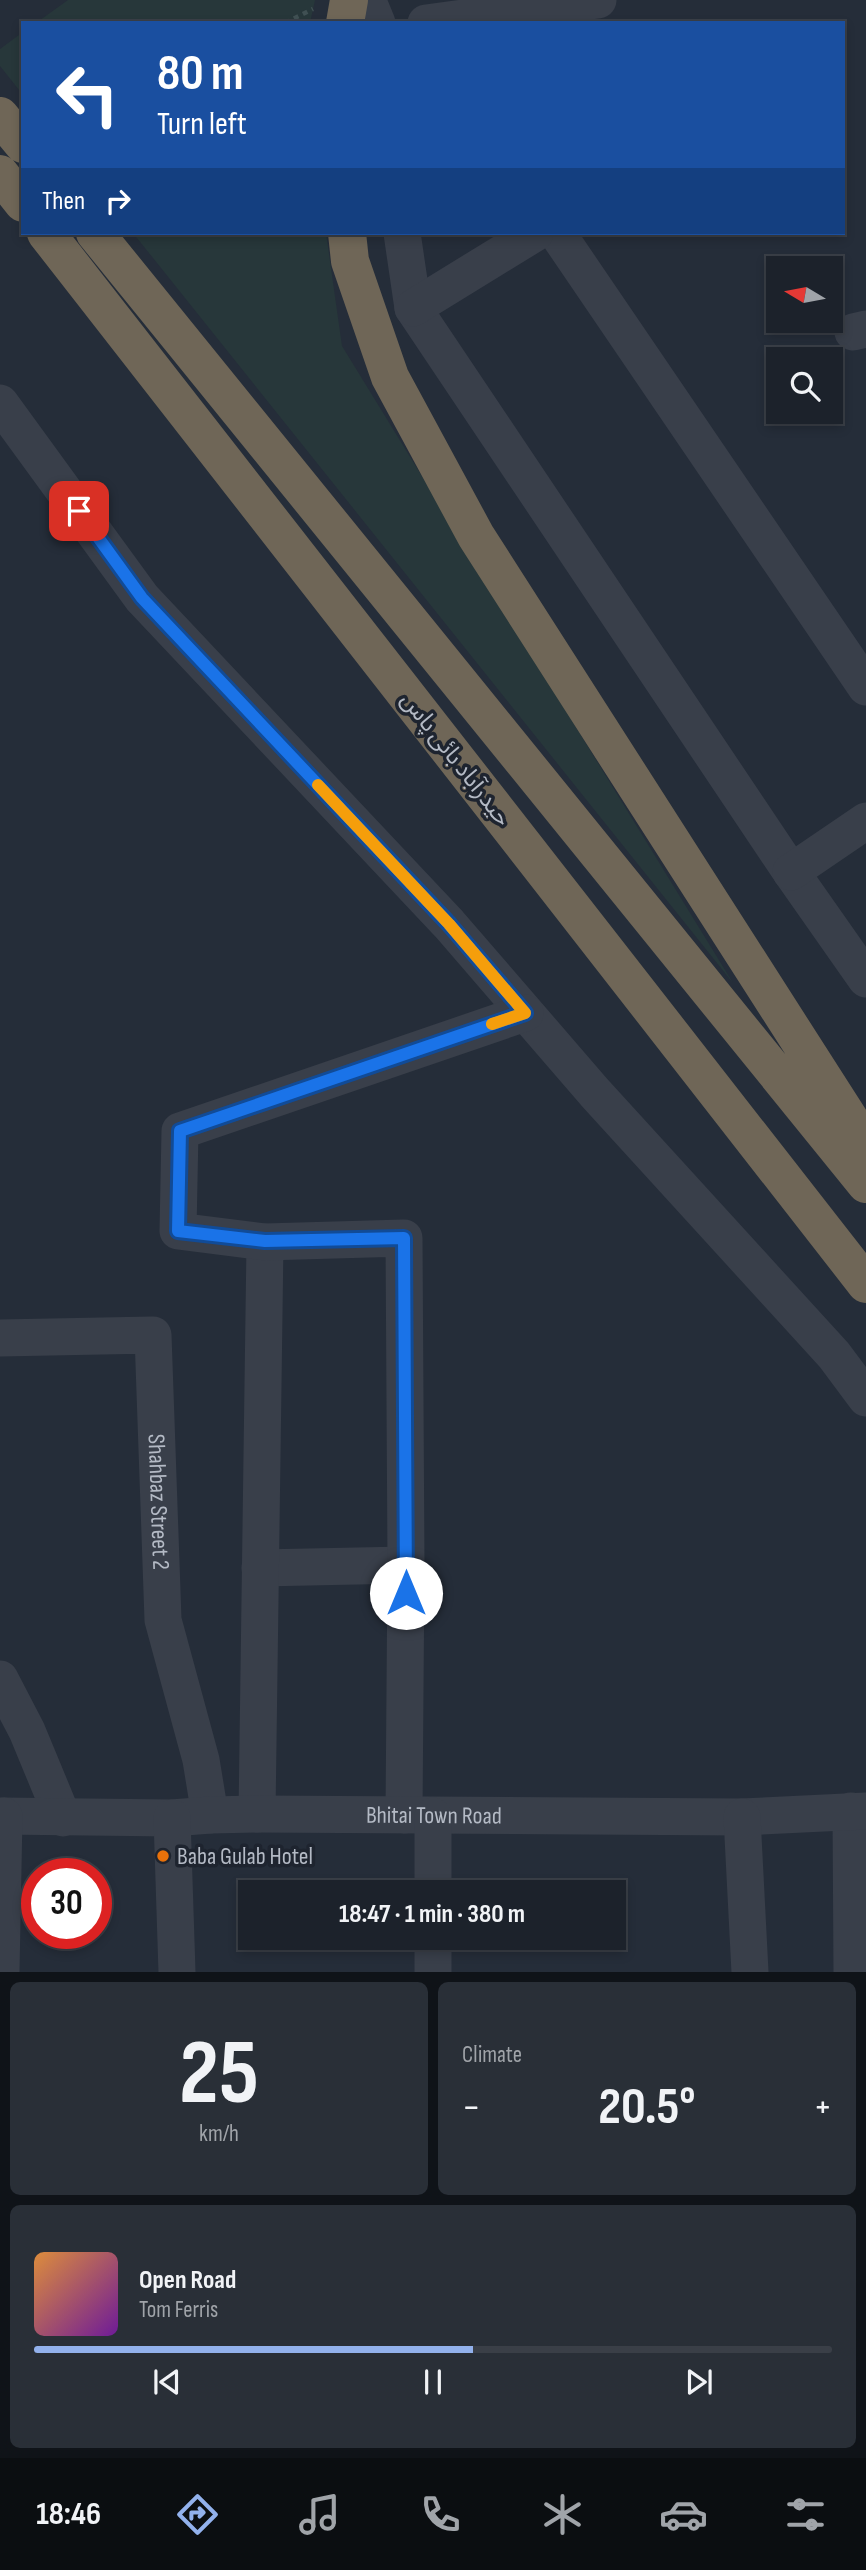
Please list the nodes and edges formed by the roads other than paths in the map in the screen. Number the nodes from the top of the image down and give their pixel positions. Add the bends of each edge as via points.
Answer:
1 (363, 0) edge
2 (598, 0) edge
3 (376, 21) edge
4 (441, 21) edge
5 (0, 116) edge
6 (21, 142) edge
7 (0, 174) edge
8 (21, 200) edge
9 (48, 235) edge
10 (97, 235) edge
11 (347, 235) edge
12 (402, 235) edge
13 (532, 235) edge
14 (558, 235) edge
15 (413, 308) junction
16 (0, 403) edge
17 (866, 687) edge
18 (866, 821) edge
19 (792, 872) junction
20 (866, 979) edge
21 (525, 1013) junction
22 (866, 1145) edge
23 (866, 1184) edge
24 (265, 1241) junction
25 (866, 1284) edge
26 (0, 1338) edge
27 (866, 1398) edge
28 (406, 1565) junction
29 (260, 1568) junction
30 (0, 1679) edge
31 (859, 1811) edge
32 (257, 1814) junction
33 (210, 1815) junction
34 (418, 1815) junction
35 (2, 1816) edge
36 (742, 1817) junction
37 (63, 1818) junction
38 (172, 1818) junction
39 (431, 1880) edge
40 (858, 1934) edge
41 (433, 1950) edge
42 (1, 1972) edge
43 (177, 1972) edge
44 (433, 1972) edge
45 (750, 1972) edge
46 (852, 1972) edge

1 - 3 street
2 - 4 street
5 - 6 highway
7 - 8 highway
9 - 25 highway, حیدرآباد بائی پاس
10 - 23 highway, حیدرآباد بائی پاس
11 - 22 highway via 351,261 390,377 477,536
12 - 15 street
13 - 15 street
14 - 17 street
15 - 19 street
16 - 21 street via 142,598 449,924
18 - 19 street
19 - 20 street
21 - 24 street via 180,1131 178,1231
21 - 27 street via 834,1355
24 - 28 street via 404,1238
24 - 29 street
26 - 33 street, Shahbaz Street 2 via 153,1335 163,1619 201,1760
28 - 29 street
28 - 34 street
29 - 32 street
30 - 37 street
31 - 36 street, Bhitai Town Road
31 - 40 street
32 - 33 street, Bhitai Town Road
32 - 34 street, Bhitai Town Road
33 - 38 street, Bhitai Town Road
34 - 36 street, Bhitai Town Road
34 - 39 street
35 - 37 street, Bhitai Town Road
35 - 42 street
36 - 45 street
37 - 38 street, Bhitai Town Road
38 - 43 street
40 - 46 street
41 - 44 street

